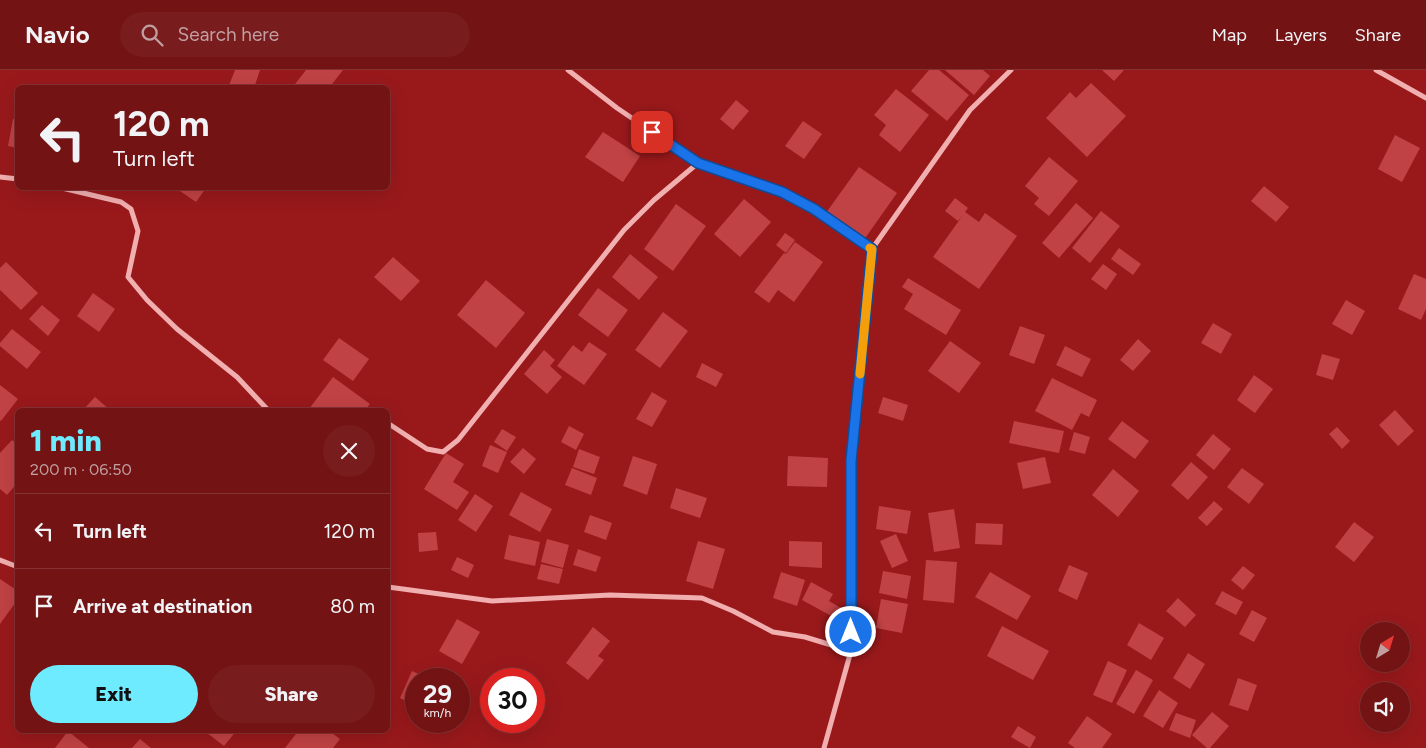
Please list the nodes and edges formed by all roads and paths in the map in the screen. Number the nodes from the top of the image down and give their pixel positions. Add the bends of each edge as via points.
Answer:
1 (568, 70) edge
2 (1011, 70) edge
3 (1376, 70) edge
4 (1426, 98) edge
5 (698, 163) junction
6 (0, 177) edge
7 (15, 179) edge
8 (70, 190) edge
9 (872, 249) junction
10 (266, 408) edge
11 (390, 425) edge
12 (0, 560) edge
13 (15, 566) edge
14 (390, 587) edge
15 (851, 652) junction
16 (824, 748) edge

1 - 5 street
2 - 9 street via 970,110
3 - 4 street
5 - 9 street via 782,192 814,209
5 - 11 street via 624,230 458,440 443,452 427,449
6 - 7 street
8 - 10 street via 121,202 131,209 138,231 128,277 177,329 237,378
9 - 15 street via 851,461
12 - 13 street
14 - 15 street via 492,601 610,595 702,598 773,632 805,637
15 - 16 street

